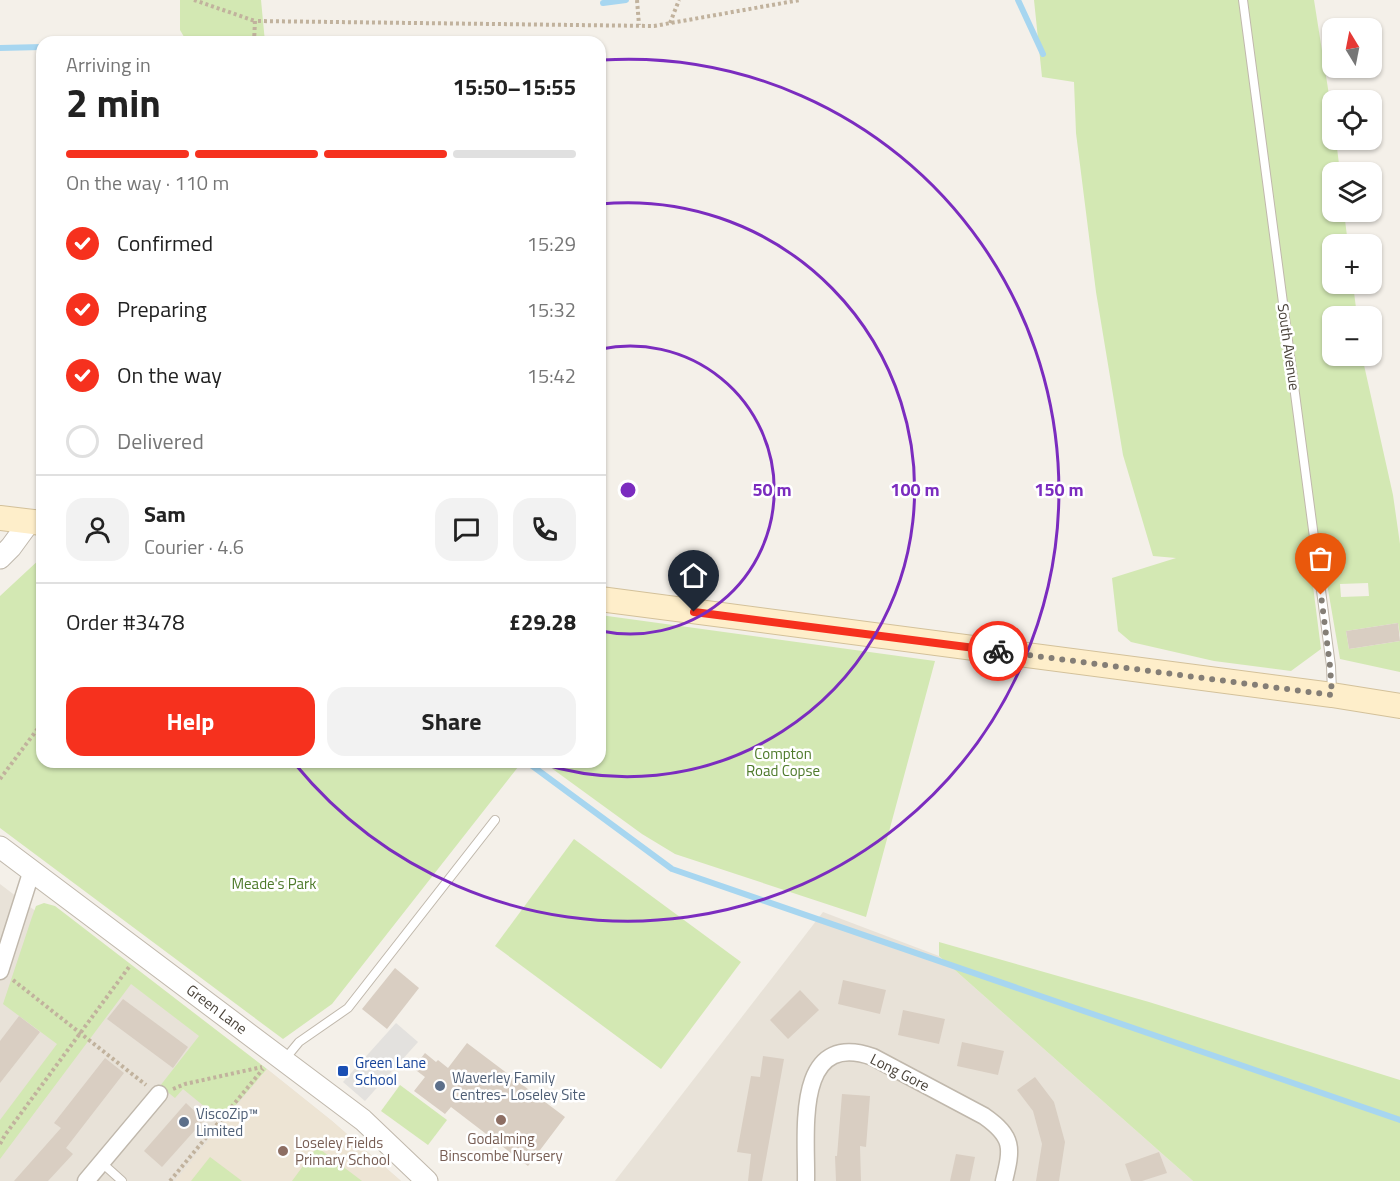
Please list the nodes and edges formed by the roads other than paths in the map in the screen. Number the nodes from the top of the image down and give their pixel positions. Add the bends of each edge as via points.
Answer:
1 (1243, 0) edge
2 (0, 518) edge
3 (36, 522) edge
4 (0, 558) edge
5 (606, 600) edge
6 (1332, 695) junction
7 (1400, 706) edge
8 (495, 820) dead end
9 (0, 847) edge
10 (32, 870) junction
11 (0, 971) edge
12 (285, 1060) junction
13 (159, 1095) road end
14 (102, 1163) junction
15 (86, 1181) edge
16 (122, 1181) edge
17 (427, 1181) edge
18 (806, 1181) edge
19 (1004, 1181) edge

1 - 6 lane, South Avenue
2 - 3 main road
3 - 4 street
5 - 6 main road
6 - 7 main road
8 - 12 lane via 348,1008 299,1042
9 - 10 street, Green Lane
10 - 11 street
10 - 12 street, Green Lane
12 - 17 street, Green Lane via 363,1120
13 - 14 street
14 - 15 street
14 - 16 lane
18 - 19 street, Long Gore via 807,1098 815,1073 824,1060 839,1052 857,1051 998,1125 1007,1136 1011,1151

